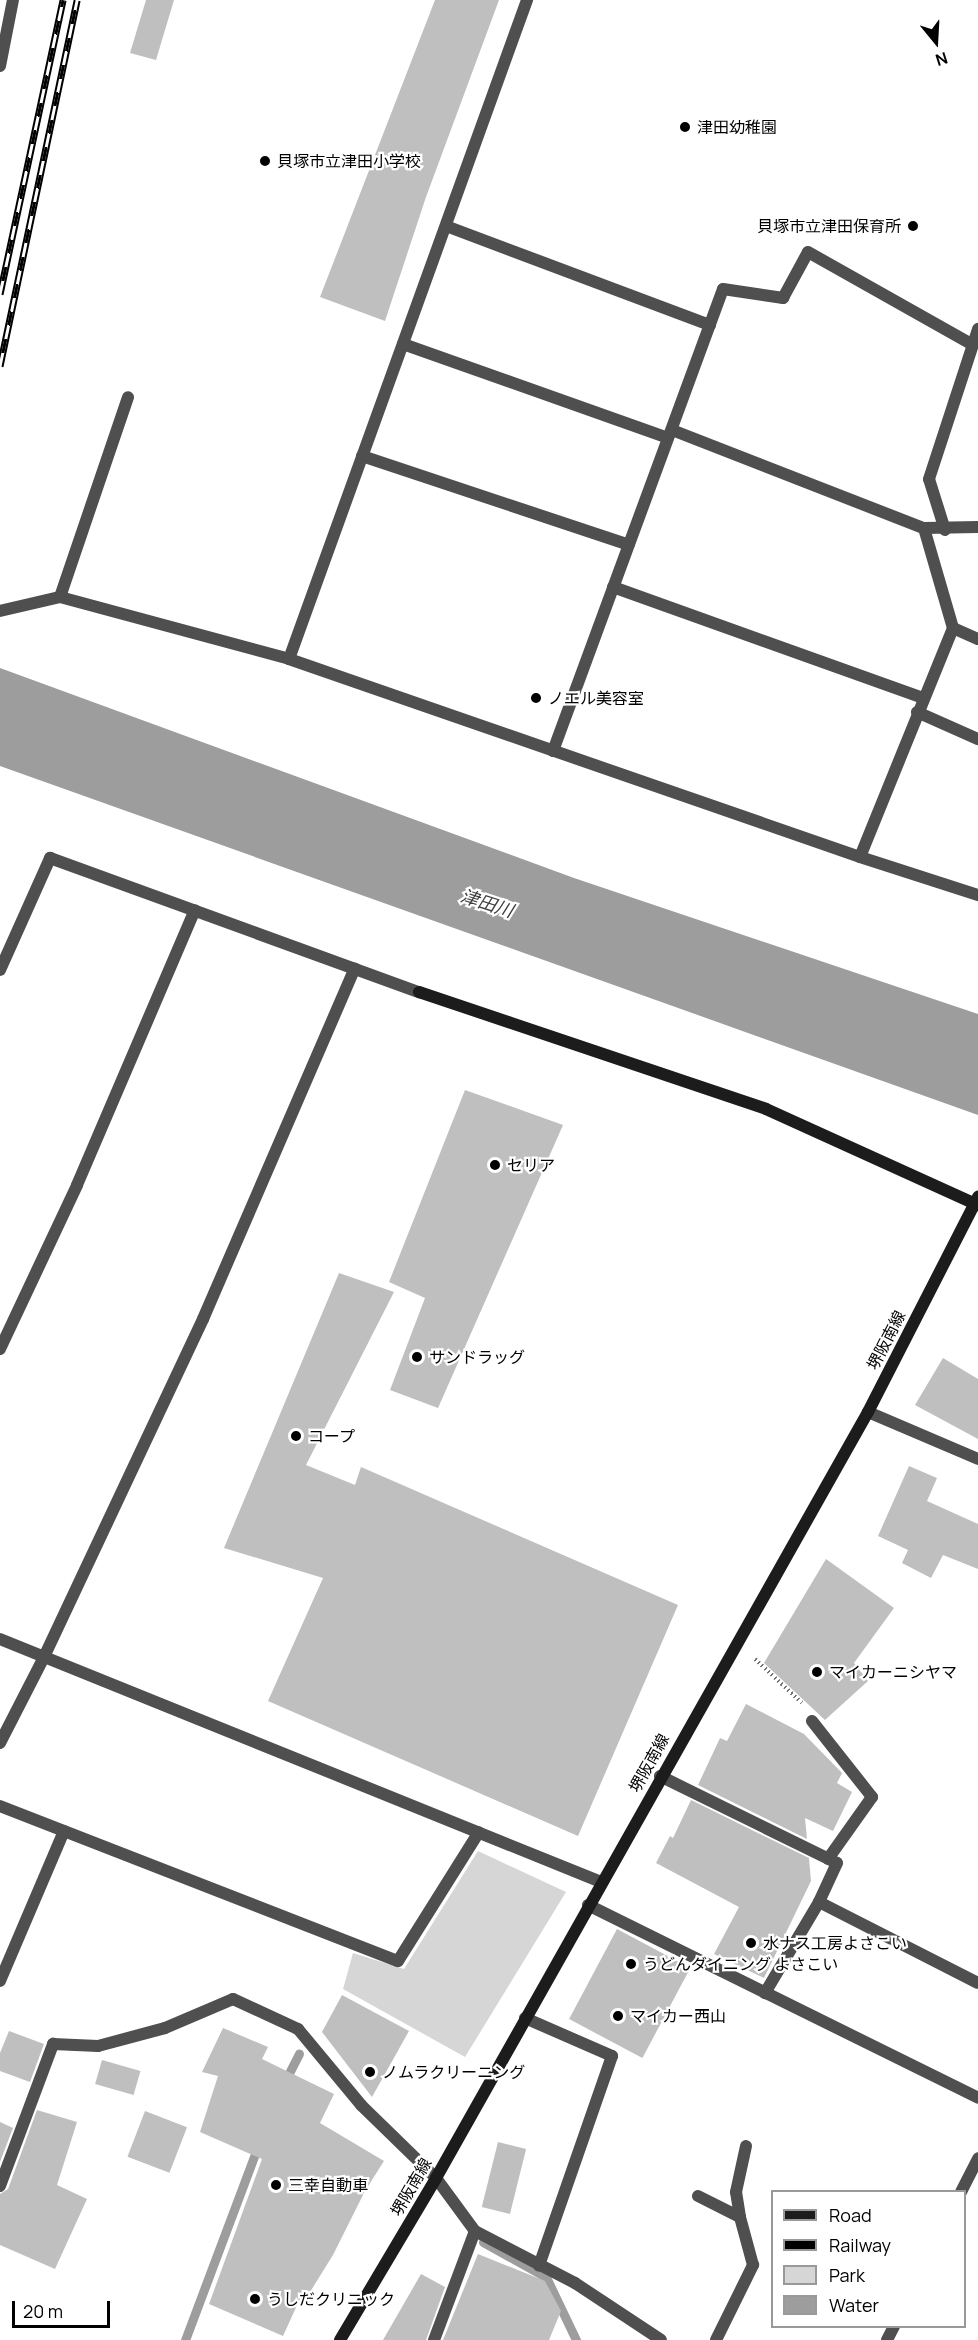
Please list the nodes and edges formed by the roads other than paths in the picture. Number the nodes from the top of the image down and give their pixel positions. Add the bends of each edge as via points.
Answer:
1 (13, 0) edge
2 (527, 0) edge
3 (0, 66) edge
4 (446, 226) junction
5 (710, 325) junction
6 (978, 329) edge
7 (403, 344) junction
8 (973, 345) junction
9 (128, 397) dead end
10 (670, 434) junction
11 (362, 456) junction
12 (978, 527) edge
13 (924, 528) junction
14 (945, 530) junction
15 (629, 545) junction
16 (613, 587) junction
17 (60, 597) junction
18 (0, 611) edge
19 (953, 628) junction
20 (978, 639) edge
21 (289, 659) junction
22 (923, 698) junction
23 (917, 712) junction
24 (978, 739) edge
25 (553, 751) junction
26 (860, 857) junction
27 (978, 895) edge
28 (195, 910) junction
29 (355, 968) junction
30 (0, 970) edge
31 (419, 992) joint
32 (977, 1202) edge
33 (0, 1349) edge
34 (868, 1412) junction
35 (978, 1459) edge
36 (0, 1639) edge
37 (44, 1657) junction
38 (812, 1721) road end
39 (0, 1743) edge
40 (660, 1776) junction
41 (0, 1806) edge
42 (64, 1831) junction
43 (479, 1832) junction
44 (828, 1859) junction
45 (601, 1882) junction
46 (819, 1902) junction
47 (588, 1905) junction
48 (0, 1981) edge
49 (978, 1983) edge
50 (765, 1993) junction
51 (525, 2018) junction
52 (978, 2098) edge
53 (746, 2146) dead end
54 (978, 2158) edge
55 (436, 2178) junction
56 (0, 2186) edge
57 (962, 2190) edge
58 (698, 2196) dead end
59 (740, 2217) junction
60 (475, 2231) junction
61 (539, 2266) junction
62 (340, 2340) edge
63 (434, 2340) edge
64 (661, 2340) edge
65 (716, 2340) edge

1 - 3 street
2 - 4 street
4 - 5 street
4 - 7 street
5 - 8 street via 723,289 783,298 808,252
5 - 10 street
6 - 8 street
7 - 10 street
7 - 11 street
8 - 14 street via 928,479
9 - 17 street
10 - 13 street
10 - 15 street
11 - 15 street
11 - 21 street
12 - 14 street
13 - 14 street
13 - 19 street
15 - 16 street
16 - 22 street
16 - 25 street
17 - 18 street
17 - 21 street
19 - 20 street
19 - 22 street
21 - 25 street
22 - 23 street
23 - 24 street
23 - 26 street
25 - 26 street
26 - 27 street
28 - 29 street
28 - 30 street via 50,858
28 - 33 street via 77,1185
29 - 31 street
29 - 37 street via 203,1319
31 - 32 main road via 766,1109
32 - 34 main road, 堺阪南線
34 - 35 street
34 - 40 main road, 堺阪南線
36 - 37 street
37 - 39 street
37 - 43 street
38 - 44 street via 872,1797
40 - 44 street
40 - 45 main road, 堺阪南線
41 - 42 street
42 - 43 street via 398,1961
42 - 48 street
43 - 45 street
44 - 46 street via 837,1863
45 - 47 main road, 堺阪南線
46 - 49 street
46 - 50 street
47 - 50 street
47 - 51 main road, 堺阪南線
50 - 52 street
51 - 55 main road, 堺阪南線
51 - 61 street via 612,2056
53 - 59 street via 736,2192
54 - 57 street
55 - 56 street via 361,2105 298,2029 233,1999 165,2028 98,2046 53,2044
55 - 60 street
55 - 62 main road, 堺阪南線
58 - 59 street
59 - 65 street via 753,2265
60 - 61 street
60 - 63 street
61 - 64 street via 575,2283

